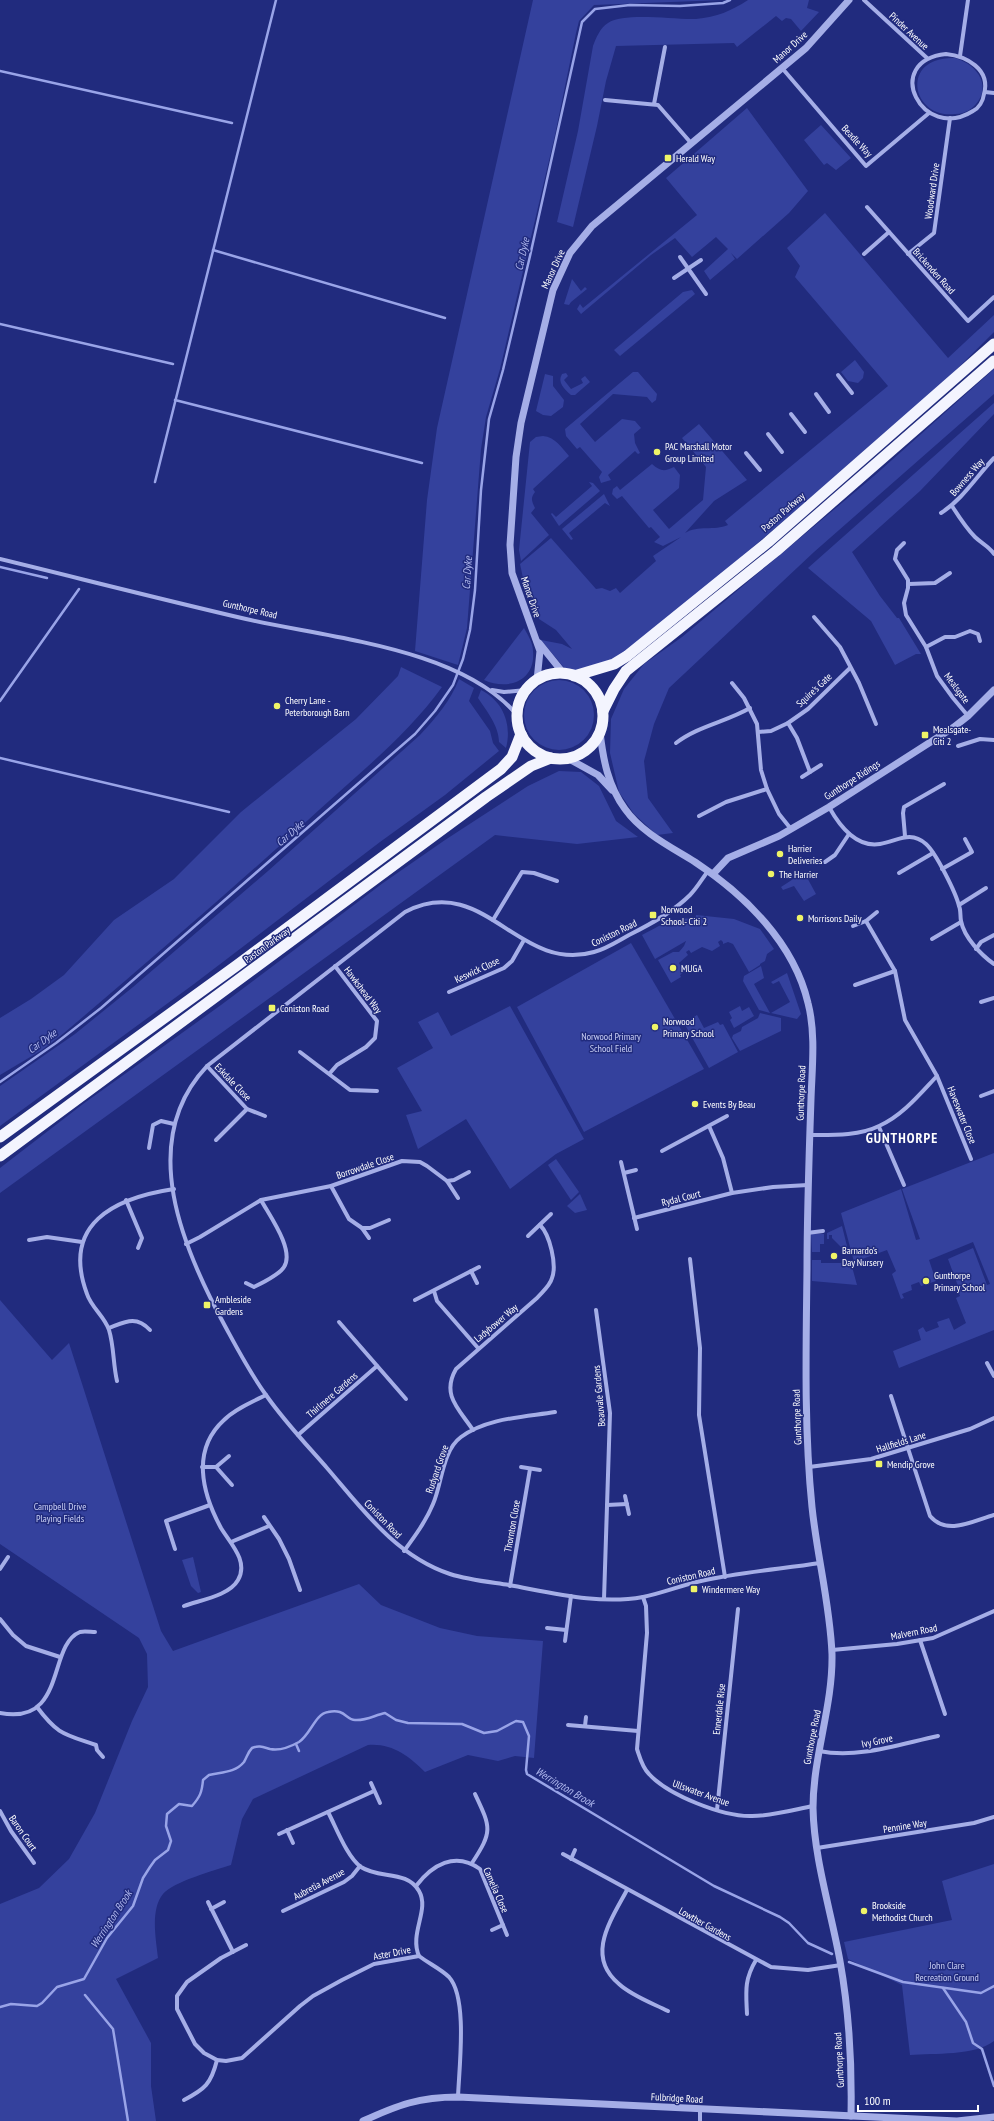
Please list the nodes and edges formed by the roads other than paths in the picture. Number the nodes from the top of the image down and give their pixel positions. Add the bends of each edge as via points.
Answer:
1 (849, 0) edge
2 (864, 0) edge
3 (968, 0) edge
4 (665, 47) dead end
5 (960, 56) junction
6 (927, 58) junction
7 (782, 68) junction
8 (985, 92) junction
9 (994, 93) edge
10 (605, 100) dead end
11 (654, 104) junction
12 (929, 113) junction
13 (950, 118) junction
14 (691, 143) junction
15 (867, 207) dead end
16 (889, 232) junction
17 (864, 254) dead end
18 (908, 254) junction
19 (680, 257) dead end
20 (701, 260) dead end
21 (688, 269) junction
22 (674, 278) dead end
23 (706, 294) dead end
24 (994, 297) edge
25 (994, 344) edge
26 (994, 361) edge
27 (838, 375) dead end
28 (852, 393) dead end
29 (816, 394) dead end
30 (829, 412) dead end
31 (792, 414) dead end
32 (805, 432) dead end
33 (768, 434) dead end
34 (782, 452) dead end
35 (746, 453) dead end
36 (994, 458) edge
37 (760, 470) dead end
38 (952, 506) junction
39 (941, 513) dead end
40 (904, 544) dead end
41 (992, 546) edge
42 (994, 554) edge
43 (0, 559) edge
44 (950, 573) dead end
45 (909, 584) junction
46 (814, 617) dead end
47 (536, 637) junction
48 (980, 641) dead end
49 (926, 647) junction
50 (850, 668) junction
51 (569, 675) junction
52 (536, 680) junction
53 (732, 683) dead end
54 (491, 690) junction
55 (526, 690) junction
56 (994, 690) edge
57 (750, 708) junction
58 (603, 711) junction
59 (517, 715) junction
60 (968, 716) junction
61 (788, 723) junction
62 (876, 724) dead end
63 (600, 732) junction
64 (758, 732) junction
65 (521, 734) junction
66 (994, 740) edge
67 (676, 743) dead end
68 (958, 746) dead end
69 (551, 758) junction
70 (569, 758) junction
71 (821, 765) dead end
72 (810, 772) junction
73 (802, 777) dead end
74 (944, 784) dead end
75 (767, 789) junction
76 (616, 794) junction
77 (829, 807) junction
78 (699, 816) dead end
79 (791, 829) junction
80 (849, 834) junction
81 (905, 836) junction
82 (965, 839) dead end
83 (933, 853) junction
84 (825, 862) dead end
85 (942, 869) junction
86 (711, 873) junction
87 (899, 873) dead end
88 (557, 881) dead end
89 (986, 888) dead end
90 (959, 905) junction
91 (877, 912) dead end
92 (493, 920) junction
93 (866, 921) junction
94 (961, 922) junction
95 (853, 926) dead end
96 (994, 935) edge
97 (932, 939) dead end
98 (524, 940) junction
99 (976, 949) junction
100 (994, 964) edge
101 (335, 966) junction
102 (894, 971) junction
103 (855, 985) dead end
104 (449, 992) dead end
105 (994, 998) edge
106 (981, 1002) dead end
107 (300, 1052) dead end
108 (207, 1066) junction
109 (330, 1074) junction
110 (937, 1076) junction
111 (377, 1091) dead end
112 (994, 1091) edge
113 (981, 1096) dead end
114 (248, 1109) junction
115 (266, 1116) dead end
116 (726, 1116) dead end
117 (174, 1124) junction
118 (709, 1126) junction
119 (879, 1127) junction
120 (810, 1135) junction
121 (0, 1137) edge
122 (216, 1140) dead end
123 (149, 1148) dead end
124 (662, 1151) dead end
125 (0, 1156) edge
126 (971, 1159) dead end
127 (621, 1162) dead end
128 (636, 1170) dead end
129 (469, 1172) dead end
130 (624, 1173) junction
131 (446, 1181) junction
132 (808, 1185) junction
133 (904, 1185) dead end
134 (331, 1186) junction
135 (174, 1189) junction
136 (732, 1193) junction
137 (458, 1198) dead end
138 (126, 1200) junction
139 (261, 1200) junction
140 (551, 1214) dead end
141 (634, 1218) junction
142 (389, 1220) dead end
143 (540, 1225) junction
144 (362, 1228) junction
145 (637, 1230) dead end
146 (823, 1232) dead end
147 (807, 1233) junction
148 (528, 1236) dead end
149 (369, 1238) dead end
150 (29, 1240) dead end
151 (82, 1242) junction
152 (186, 1244) junction
153 (138, 1248) dead end
154 (690, 1259) dead end
155 (479, 1267) dead end
156 (471, 1271) junction
157 (246, 1283) dead end
158 (477, 1283) dead end
159 (434, 1291) junction
160 (415, 1300) dead end
161 (596, 1310) dead end
162 (339, 1322) dead end
163 (108, 1328) junction
164 (150, 1330) dead end
165 (478, 1348) junction
166 (987, 1363) dead end
167 (377, 1366) junction
168 (994, 1376) edge
169 (117, 1381) dead end
170 (266, 1395) junction
171 (891, 1396) dead end
172 (406, 1399) dead end
173 (555, 1412) dead end
174 (994, 1418) edge
175 (473, 1430) junction
176 (298, 1435) junction
177 (908, 1449) junction
178 (229, 1456) dead end
179 (216, 1466) junction
180 (202, 1467) junction
181 (521, 1467) dead end
182 (809, 1467) junction
183 (530, 1469) junction
184 (540, 1470) dead end
185 (232, 1485) dead end
186 (625, 1496) dead end
187 (627, 1504) junction
188 (210, 1505) junction
189 (608, 1505) junction
190 (629, 1514) dead end
191 (994, 1514) edge
192 (264, 1516) dead end
193 (269, 1526) junction
194 (231, 1542) junction
195 (175, 1549) dead end
196 (404, 1550) junction
197 (8, 1557) dead end
198 (820, 1563) junction
199 (0, 1569) edge
200 (725, 1577) junction
201 (510, 1586) junction
202 (300, 1590) dead end
203 (571, 1596) junction
204 (644, 1597) junction
205 (604, 1599) junction
206 (184, 1606) dead end
207 (738, 1609) dead end
208 (994, 1611) edge
209 (0, 1619) edge
210 (547, 1628) dead end
211 (566, 1630) junction
212 (95, 1632) dead end
213 (920, 1640) junction
214 (565, 1642) dead end
215 (832, 1650) junction
216 (60, 1657) junction
217 (37, 1707) junction
218 (0, 1713) edge
219 (945, 1714) dead end
220 (586, 1717) dead end
221 (568, 1725) dead end
222 (585, 1726) junction
223 (638, 1731) junction
224 (938, 1736) dead end
225 (819, 1751) junction
226 (103, 1757) dead end
227 (371, 1783) dead end
228 (374, 1792) junction
229 (475, 1794) dead end
230 (380, 1803) dead end
231 (813, 1806) junction
232 (717, 1810) junction
233 (0, 1811) edge
234 (328, 1812) junction
235 (994, 1817) edge
236 (287, 1830) junction
237 (279, 1834) dead end
238 (293, 1843) dead end
239 (817, 1848) junction
240 (575, 1850) dead end
241 (563, 1854) dead end
242 (570, 1859) junction
243 (34, 1862) dead end
244 (472, 1863) junction
245 (360, 1866) junction
246 (416, 1886) junction
247 (627, 1890) junction
248 (208, 1902) dead end
249 (224, 1902) dead end
250 (211, 1908) junction
251 (283, 1911) dead end
252 (503, 1926) junction
253 (492, 1930) dead end
254 (507, 1935) dead end
255 (246, 1945) dead end
256 (233, 1952) junction
257 (419, 1956) junction
258 (756, 1960) junction
259 (841, 1965) junction
260 (668, 2011) dead end
261 (747, 2014) dead end
262 (217, 2060) junction
263 (458, 2097) junction
264 (184, 2100) dead end
265 (700, 2109) junction
266 (851, 2116) junction
267 (994, 2117) edge
268 (869, 2119) edge
269 (363, 2121) edge
270 (700, 2121) edge

1 - 7 street, Manor Drive via 806,48
2 - 6 street, Pinder Avenue
3 - 5 street
4 - 11 street
5 - 6 street via 946,54
5 - 8 street via 980,70
6 - 12 street via 916,70 913,85 915,98
7 - 12 street, Beadle Way via 866,166
7 - 14 street, Manor Drive
8 - 9 street
8 - 13 street via 982,102 974,111
10 - 11 street
11 - 14 street via 658,105
12 - 13 street
13 - 18 street, Woodward Drive via 934,233
14 - 47 street, Manor Drive via 592,226 570,253 553,290 521,423 510,545 512,573
15 - 16 street, Brickenden Road
16 - 17 street
16 - 18 street, Brickenden Road
18 - 24 street, Brickenden Road via 968,321
19 - 21 street
20 - 21 street
21 - 22 street
21 - 23 street
25 - 51 highway, Paston Parkway via 773,537 627,656 614,664
26 - 58 highway via 776,551 626,671
27 - 28 street
29 - 30 street
31 - 32 street
33 - 34 street
35 - 37 street
36 - 38 street, Bowness Way
38 - 39 street, Bowness Way
38 - 41 street, Bowness Way via 977,539
40 - 45 street via 897,550 895,559
41 - 42 street, Bowness Way
43 - 54 street, Gunthorpe Road via 246,619 420,656 469,677
44 - 45 street via 936,583
45 - 49 street, Mealsgate via 904,603 906,615
46 - 50 street via 836,641
47 - 51 street, Manor Drive
47 - 52 street, Manor Drive via 540,651
48 - 49 street via 974,631 942,638
49 - 60 street, Mealsgate via 940,680
50 - 61 street, Squire's Gate via 808,709
50 - 62 street
51 - 52 highway via 550,674
51 - 58 highway via 591,687 599,698
52 - 55 highway
53 - 57 street
54 - 55 street, Gunthorpe Road
54 - 59 street, Gunthorpe Road
55 - 59 highway
56 - 60 street, Gunthorpe Ridings
57 - 64 street
57 - 67 street via 720,723 690,733
58 - 63 highway
59 - 65 highway
60 - 77 street, Gunthorpe Ridings
61 - 64 street, Squire's Gate via 771,731
61 - 72 street via 797,738
63 - 70 highway via 588,749
63 - 76 street, Gunthorpe Road via 604,761
64 - 75 street via 761,770
65 - 69 highway via 536,752
65 - 121 highway, Paston Parkway via 512,757 500,768 236,966
66 - 68 street via 980,739
69 - 70 highway
69 - 125 highway, Paston Parkway via 532,766 486,797
70 - 76 street, Gunthorpe Road via 598,775
71 - 72 street
72 - 73 street
74 - 81 street via 904,807
75 - 78 street via 726,802
75 - 79 street via 779,814
76 - 86 street, Gunthorpe Road via 627,813 655,838
77 - 79 street, Gunthorpe Ridings
77 - 80 street
79 - 86 street, Gunthorpe Ridings via 728,858
80 - 81 street via 868,844 879,844
80 - 84 street via 835,855
81 - 83 street via 917,837
82 - 85 street via 972,852
83 - 85 street
83 - 87 street
85 - 90 street
86 - 98 street, Coniston Road via 677,906 633,933 594,952 566,955 551,953
86 - 120 street, Gunthorpe Road via 758,914 785,950 802,983 811,1020
88 - 92 street via 534,873 522,872
89 - 90 street
90 - 94 street
91 - 93 street
92 - 98 street, Coniston Road
92 - 101 street, Coniston Road via 477,910 456,903 442,902 415,906
93 - 95 street
93 - 102 street
94 - 97 street
94 - 99 street
96 - 99 street via 981,942
98 - 104 street, Keswick Close via 512,961 504,968
99 - 100 street
101 - 108 street, Coniston Road
101 - 109 street, Hawkshead Way via 377,1021 375,1038 366,1047 337,1065
102 - 103 street
102 - 110 street, Haveswater Close via 900,989 902,1012
105 - 106 street
107 - 109 street
108 - 114 street, Eskdale Close
108 - 117 street, Coniston Road via 186,1092
109 - 111 street via 350,1090
110 - 119 street, Haveswater Close via 916,1099
110 - 126 street, Haveswater Close
112 - 113 street
114 - 115 street, Eskdale Close
114 - 122 street, Eskdale Close
116 - 118 street
117 - 123 street via 160,1121 153,1125
117 - 135 street, Coniston Road via 170,1161
118 - 124 street
118 - 136 street via 723,1158
119 - 120 street, Haveswater Close via 839,1135
119 - 133 street
120 - 132 street, Gunthorpe Road
127 - 130 street
128 - 130 street
129 - 131 street
130 - 141 street
131 - 134 street, Borrowdale Close via 420,1162 402,1161
131 - 137 street, Borrowdale Close
132 - 136 street, Rydal Court
132 - 147 street, Gunthorpe Road
134 - 139 street, Borrowdale Close
134 - 144 street, Borrowdale Close via 350,1219
135 - 138 street
135 - 152 street, Coniston Road
136 - 141 street, Rydal Court
138 - 151 street via 109,1210
138 - 153 street via 142,1238
139 - 152 street, Borrowdale Close
139 - 157 street via 287,1248 288,1258 284,1267 254,1287
140 - 143 street
141 - 145 street
142 - 144 street via 370,1228
143 - 148 street
143 - 165 street, Ladybower Way via 546,1230 549,1238 552,1278 537,1298
144 - 149 street, Borrowdale Close
146 - 147 street
147 - 182 street, Gunthorpe Road via 806,1354
150 - 151 street via 46,1237
151 - 163 street via 79,1254 85,1288
152 - 170 street, Coniston Road via 202,1284 248,1368
154 - 200 street via 700,1348 699,1415
155 - 156 street
156 - 158 street
156 - 159 street
159 - 160 street
159 - 165 street via 438,1301
161 - 189 street, Beauvale Gardens via 610,1413
162 - 167 street
163 - 164 street via 132,1320 144,1323
163 - 169 street
165 - 175 street, Ladybower Way via 456,1369 449,1385 452,1399
166 - 168 street
167 - 172 street
167 - 176 street, Thirlmere Gardens
170 - 176 street, Coniston Road
170 - 180 street via 224,1419 206,1445
171 - 177 street
173 - 175 street, Rudyard Grove via 496,1421
174 - 177 street, Hallfields Lane via 970,1429
175 - 196 street, Rudyard Grove via 453,1445 428,1517
176 - 196 street, Coniston Road via 376,1525
177 - 182 street, Hallfields Lane via 871,1459
177 - 191 street via 930,1516 939,1525 953,1527
178 - 179 street
179 - 180 street
179 - 185 street
180 - 188 street via 202,1479
181 - 183 street
182 - 198 street, Gunthorpe Road
183 - 184 street
183 - 201 street, Thornton Close
186 - 187 street
187 - 189 street
187 - 190 street
188 - 194 street
188 - 195 street via 166,1521
189 - 205 street, Beauvale Gardens
192 - 193 street
193 - 194 street
193 - 202 street via 289,1559
194 - 206 street via 239,1556 241,1568 238,1580 222,1593
196 - 201 street, Coniston Road via 419,1560 453,1575
197 - 199 street
198 - 200 street, Coniston Road
198 - 215 street, Gunthorpe Road
200 - 204 street, Coniston Road via 688,1584
201 - 203 street, Coniston Road
203 - 205 street, Coniston Road
203 - 211 street
204 - 205 street, Coniston Road
204 - 223 street, Ullswater Avenue via 647,1633
207 - 232 street, Ennerdale Rise
208 - 213 street, Malvern Road via 945,1633
209 - 216 street via 26,1646
210 - 211 street
211 - 214 street
212 - 216 street via 80,1632 70,1640
213 - 215 street, Malvern Road
213 - 219 street
215 - 225 street, Gunthorpe Road via 829,1698
216 - 217 street via 56,1676 48,1694
217 - 218 street via 11,1715
217 - 226 street via 50,1725 59,1732 96,1745
220 - 222 street
221 - 222 street
222 - 223 street
223 - 232 street, Ullswater Avenue via 637,1749 648,1773 666,1789
224 - 225 street, Ivy Grove via 850,1754
225 - 231 street, Gunthorpe Road via 814,1777
227 - 228 street
228 - 230 street
228 - 234 street
229 - 244 street, Camelia Close via 486,1819 488,1832 485,1843
231 - 232 street, Ullswater Avenue via 751,1816
231 - 239 street, Gunthorpe Road
233 - 243 street, Baron Court
234 - 236 street
234 - 245 street, Aubretia Avenue via 350,1854
235 - 239 street, Pennine Way via 974,1823
236 - 237 street
236 - 238 street
239 - 259 street, Gunthorpe Road
240 - 242 street
241 - 242 street, Lowther Gardens
242 - 247 street, Lowther Gardens
244 - 246 street, Camelia Close via 444,1862 431,1869
244 - 252 street, Camelia Close via 480,1869
245 - 246 street, Aubretia Avenue via 374,1873 406,1879
245 - 251 street, Aubretia Avenue via 344,1882
246 - 257 street via 422,1901 415,1934 415,1948
247 - 258 street, Lowther Gardens
247 - 260 street via 609,1922 603,1939 601,1947 604,1962 610,1975 619,1985
248 - 250 street
249 - 250 street
250 - 256 street
252 - 253 street, Camelia Close
252 - 254 street, Camelia Close
255 - 256 street
256 - 262 street via 187,1982 177,1996 177,2009 195,2044
257 - 262 street, Aster Drive via 374,1964 342,1980 309,1999 242,2058
257 - 263 street, Aster Drive via 449,1977 456,1987 461,2006
258 - 259 street, Lowther Gardens via 771,1967 792,1970
258 - 261 street via 747,1978
259 - 266 street, Gunthorpe Road via 848,2032
262 - 264 street via 213,2076 208,2083 202,2090
263 - 265 street, Fulbridge Road
263 - 269 street, Fulbridge Road via 435,2097 395,2106
265 - 266 street, Fulbridge Road
265 - 270 street
266 - 268 street, Fulbridge Road
267 - 268 street, Fulbridge Road via 957,2120

